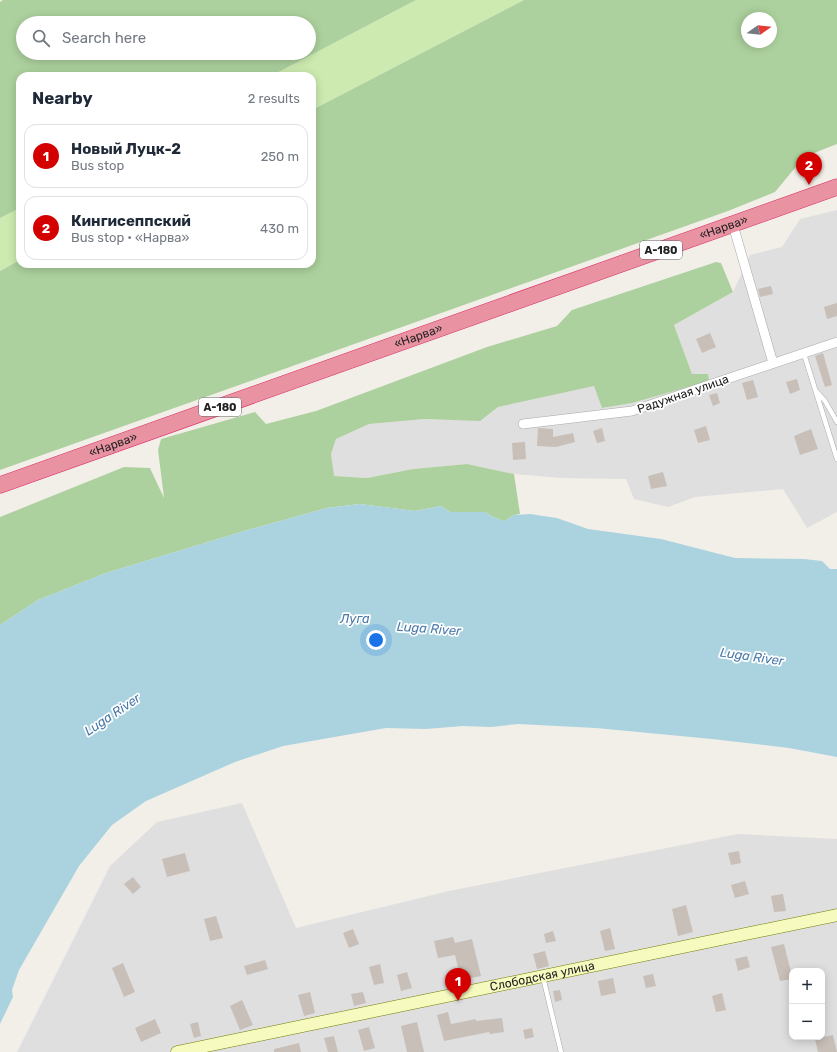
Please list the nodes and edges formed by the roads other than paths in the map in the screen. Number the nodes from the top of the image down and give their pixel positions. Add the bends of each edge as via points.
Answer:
1 (837, 187) edge
2 (733, 225) junction
3 (837, 342) edge
4 (804, 354) junction
5 (773, 363) junction
6 (815, 390) junction
7 (837, 422) edge
8 (524, 424) dead end
9 (837, 459) edge
10 (0, 485) edge
11 (837, 915) edge
12 (542, 977) junction
13 (177, 1052) edge
14 (561, 1052) edge

1 - 2 highway, «Нарва» / А-180
2 - 5 street
2 - 10 highway, «Нарва» / А-180
3 - 4 street, Радужная улица
4 - 5 street, Радужная улица
4 - 6 lane
5 - 8 street, Радужная улица via 632,412
6 - 7 lane via 825,401
6 - 9 lane
11 - 12 street, Слободская улица
12 - 13 street, Слободская улица
12 - 14 lane

